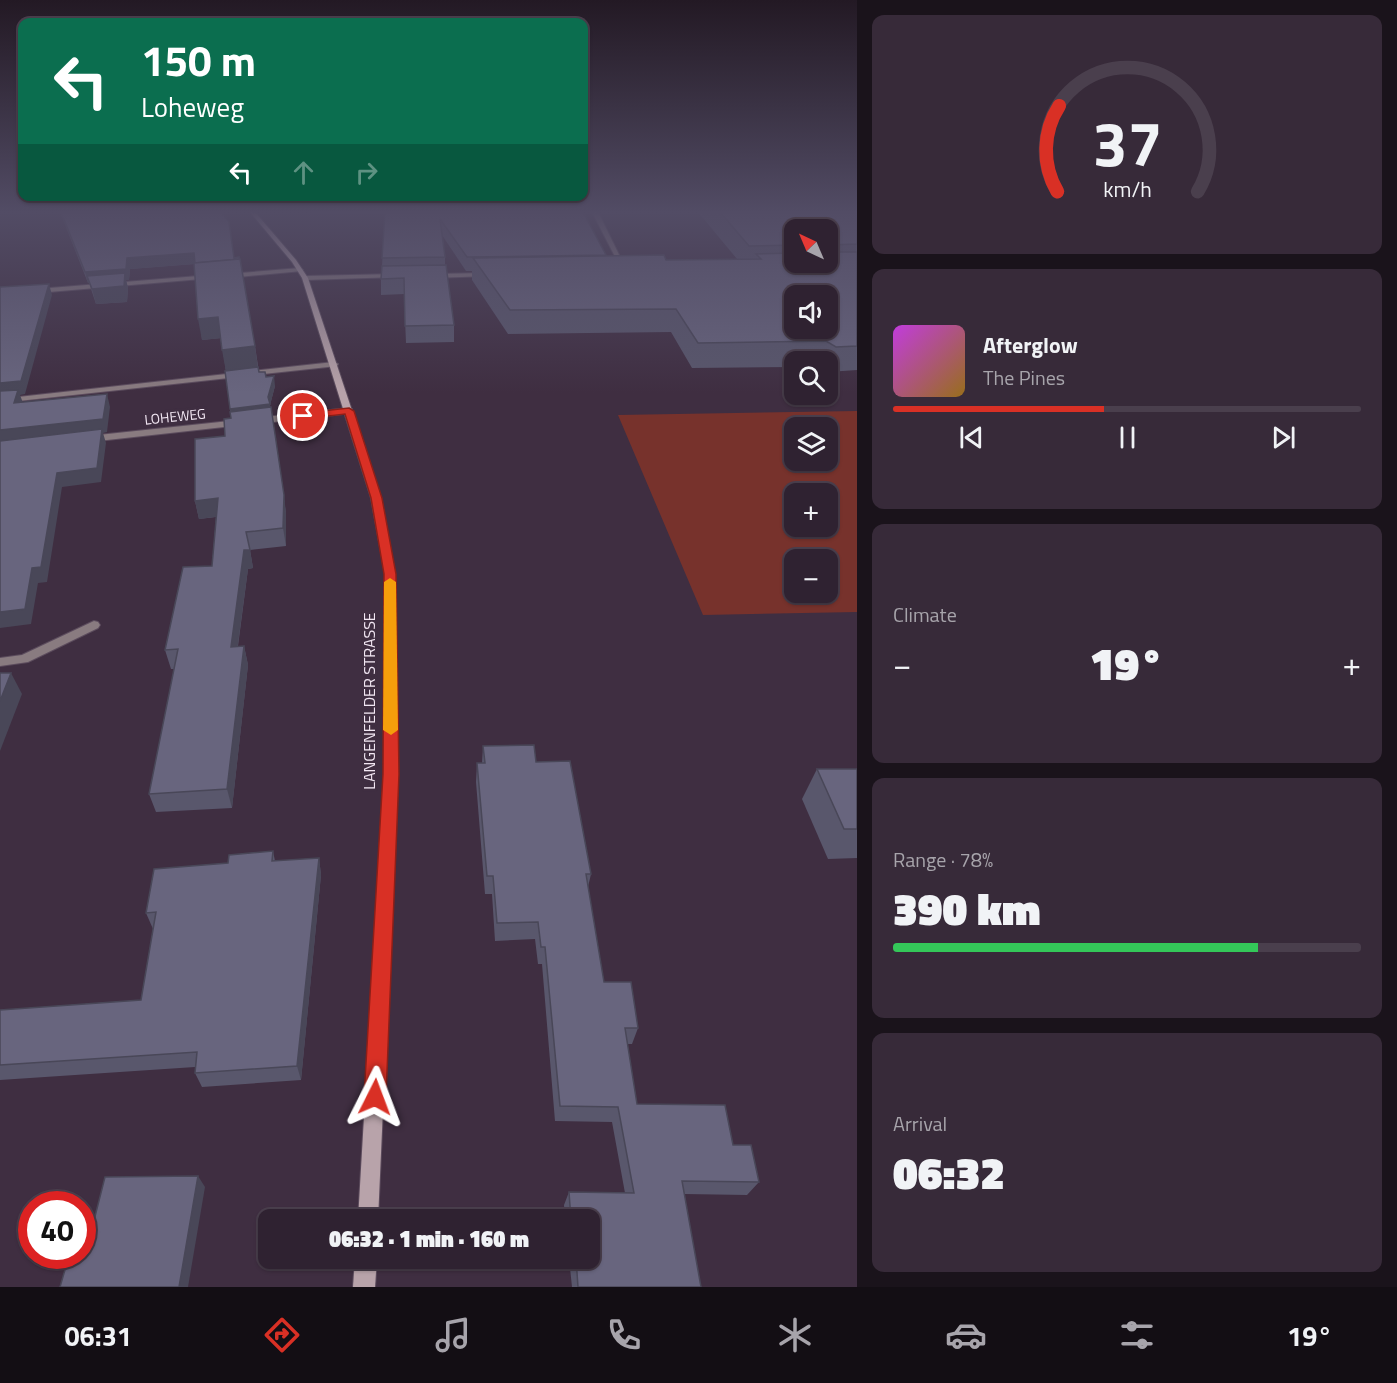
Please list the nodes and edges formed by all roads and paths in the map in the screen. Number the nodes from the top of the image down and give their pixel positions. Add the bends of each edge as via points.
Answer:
1 (302, 274) junction
2 (489, 274) edge
3 (402, 276) edge
4 (426, 276) edge
5 (23, 292) edge
6 (334, 364) junction
7 (0, 401) edge
8 (349, 411) junction
9 (76, 441) edge
10 (94, 625) dead end
11 (0, 662) edge
12 (369, 1209) edge
13 (365, 1269) edge
14 (364, 1287) edge

1 - 3 street
1 - 5 street
1 - 6 street, LANGENFELDER STRASSE
2 - 4 street
6 - 7 street
6 - 8 street, LANGENFELDER STRASSE
8 - 9 street, LOHEWEG
8 - 12 street, LANGENFELDER STRASSE via 376,498 390,574 391,774
10 - 11 street via 24,659
13 - 14 street

